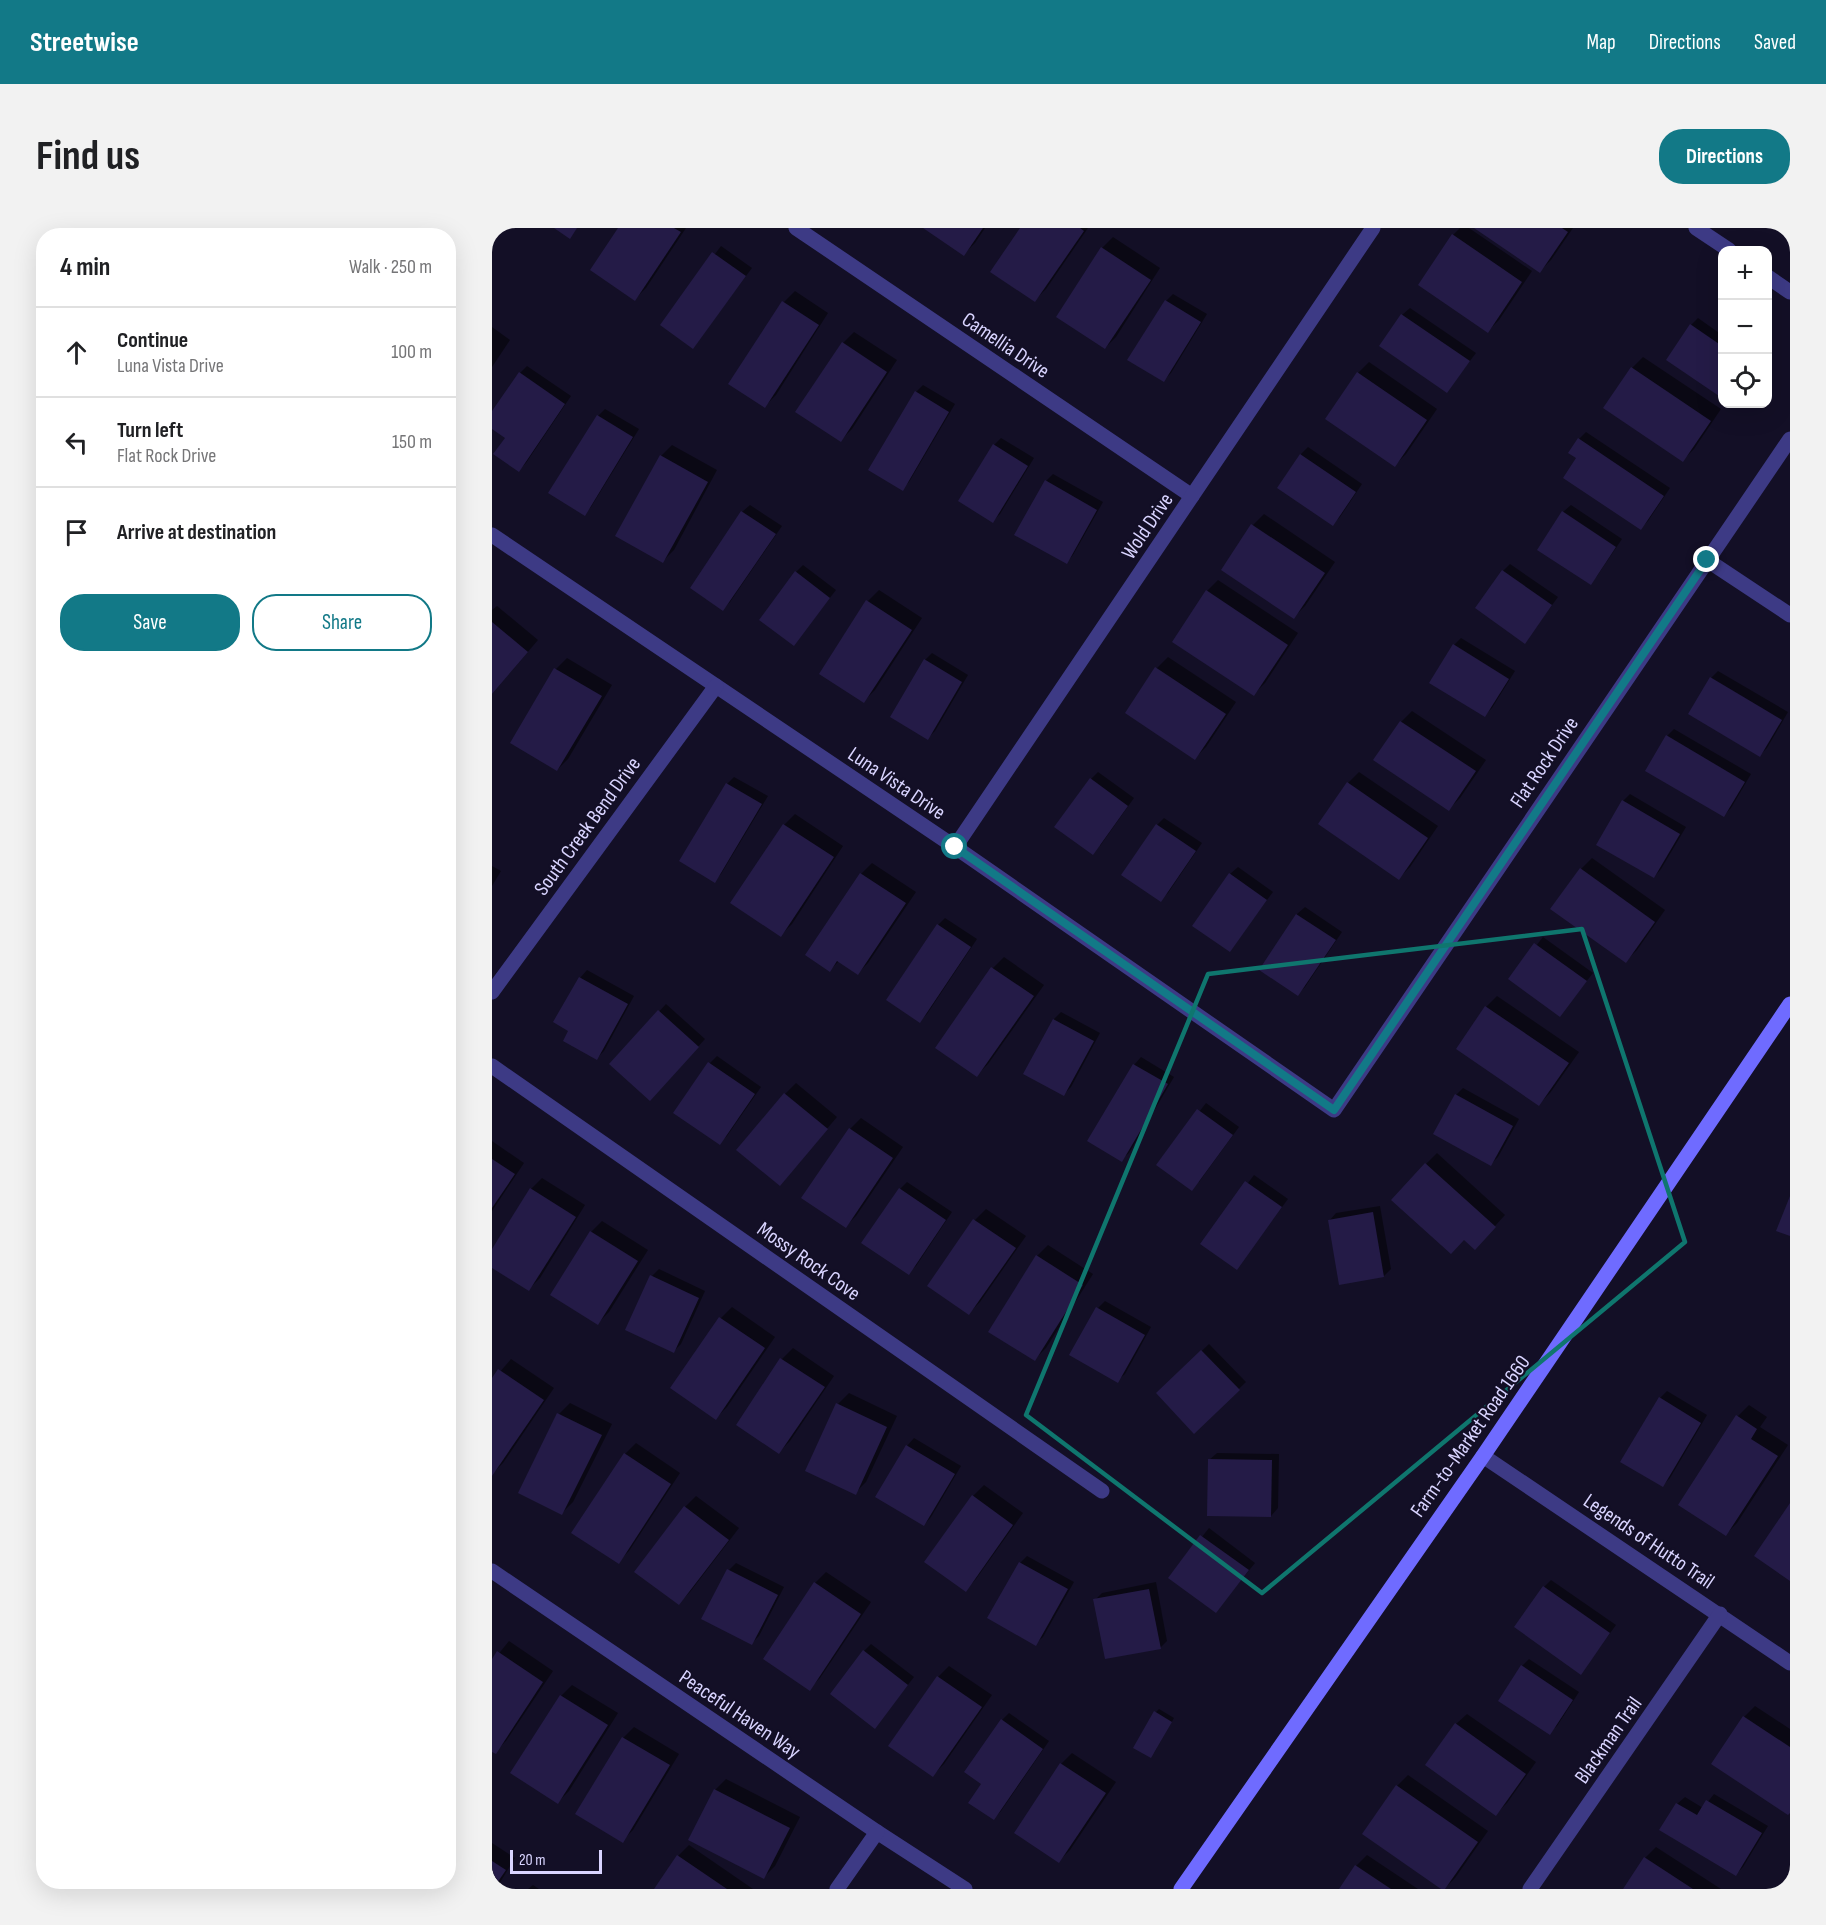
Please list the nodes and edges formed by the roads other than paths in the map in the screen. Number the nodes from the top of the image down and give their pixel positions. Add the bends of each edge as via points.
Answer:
1 (796, 228) edge
2 (1373, 228) edge
3 (1696, 228) edge
4 (1723, 246) edge
5 (1772, 280) edge
6 (1790, 292) edge
7 (1790, 439) edge
8 (1192, 496) junction
9 (492, 535) edge
10 (1707, 560) junction
11 (1790, 615) edge
12 (716, 686) junction
13 (955, 847) junction
14 (492, 992) edge
15 (1790, 1004) edge
16 (492, 1066) edge
17 (1334, 1110) joint
18 (1483, 1456) junction
19 (1102, 1491) dead end
20 (492, 1571) edge
21 (1720, 1614) junction
22 (1790, 1663) edge
23 (877, 1832) junction
24 (837, 1889) edge
25 (965, 1889) edge
26 (1181, 1889) edge
27 (1530, 1889) edge

1 - 8 street, Camellia Drive
2 - 8 street, Wold Drive
3 - 4 street
5 - 6 street
7 - 10 street, Flat Rock Drive
8 - 13 street, Wold Drive
9 - 12 street, Luna Vista Drive
10 - 11 street
10 - 17 street, Flat Rock Drive
12 - 13 street, Luna Vista Drive
12 - 14 street, South Creek Bend Drive
13 - 17 street, Luna Vista Drive
15 - 18 main road, Farm-to-Market Road 1660
16 - 19 street, Mossy Rock Cove
18 - 21 street, Legends of Hutto Trail
18 - 26 main road, Farm-to-Market Road 1660
20 - 23 street, Peaceful Haven Way
21 - 22 street, Legends of Hutto Trail
21 - 27 street, Blackman Trail
23 - 24 street
23 - 25 street, Peaceful Haven Way

